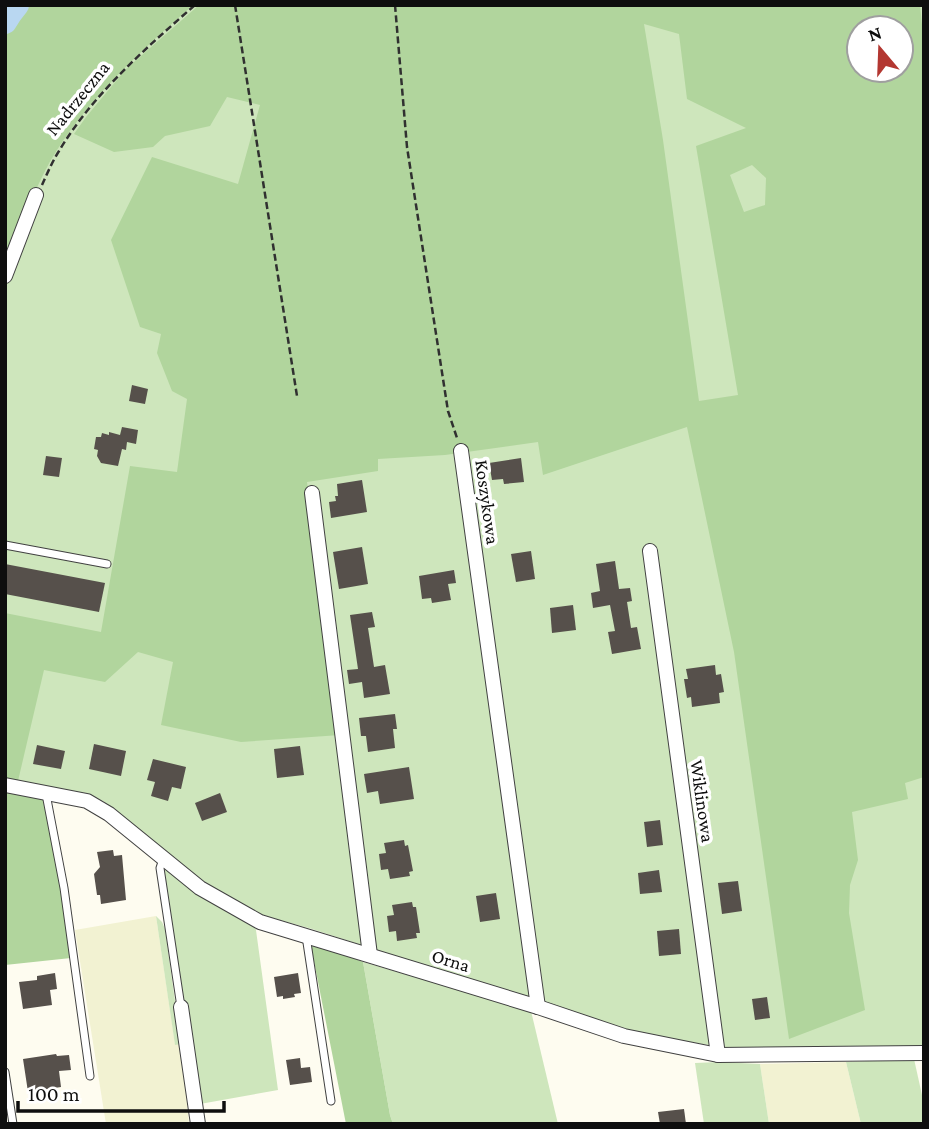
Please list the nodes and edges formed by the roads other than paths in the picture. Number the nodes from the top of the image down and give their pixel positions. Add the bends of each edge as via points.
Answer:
1 (36, 195) road end
2 (5, 276) edge
3 (461, 451) road end
4 (312, 493) dead end
5 (5, 545) edge
6 (650, 551) dead end
7 (107, 564) dead end
8 (5, 785) edge
9 (46, 793) junction
10 (164, 859) junction
11 (306, 936) junction
12 (370, 956) junction
13 (181, 1007) joint
14 (538, 1007) junction
15 (924, 1053) edge
16 (718, 1055) junction
17 (5, 1073) edge
18 (90, 1076) dead end
19 (331, 1101) dead end
20 (13, 1124) edge
21 (198, 1124) edge

1 - 2 street
3 - 14 street, Koszykowa
4 - 12 street
5 - 7 lane
6 - 16 street, Wiklinowa
8 - 9 street, Orna
9 - 10 street, Orna via 98,807
9 - 18 lane
10 - 11 street, Orna via 200,888 260,922
10 - 13 lane via 160,868
11 - 12 street, Orna
11 - 19 lane
12 - 14 street, Orna
13 - 21 street
14 - 16 street, Orna via 625,1036
15 - 16 street, Orna
17 - 20 lane

